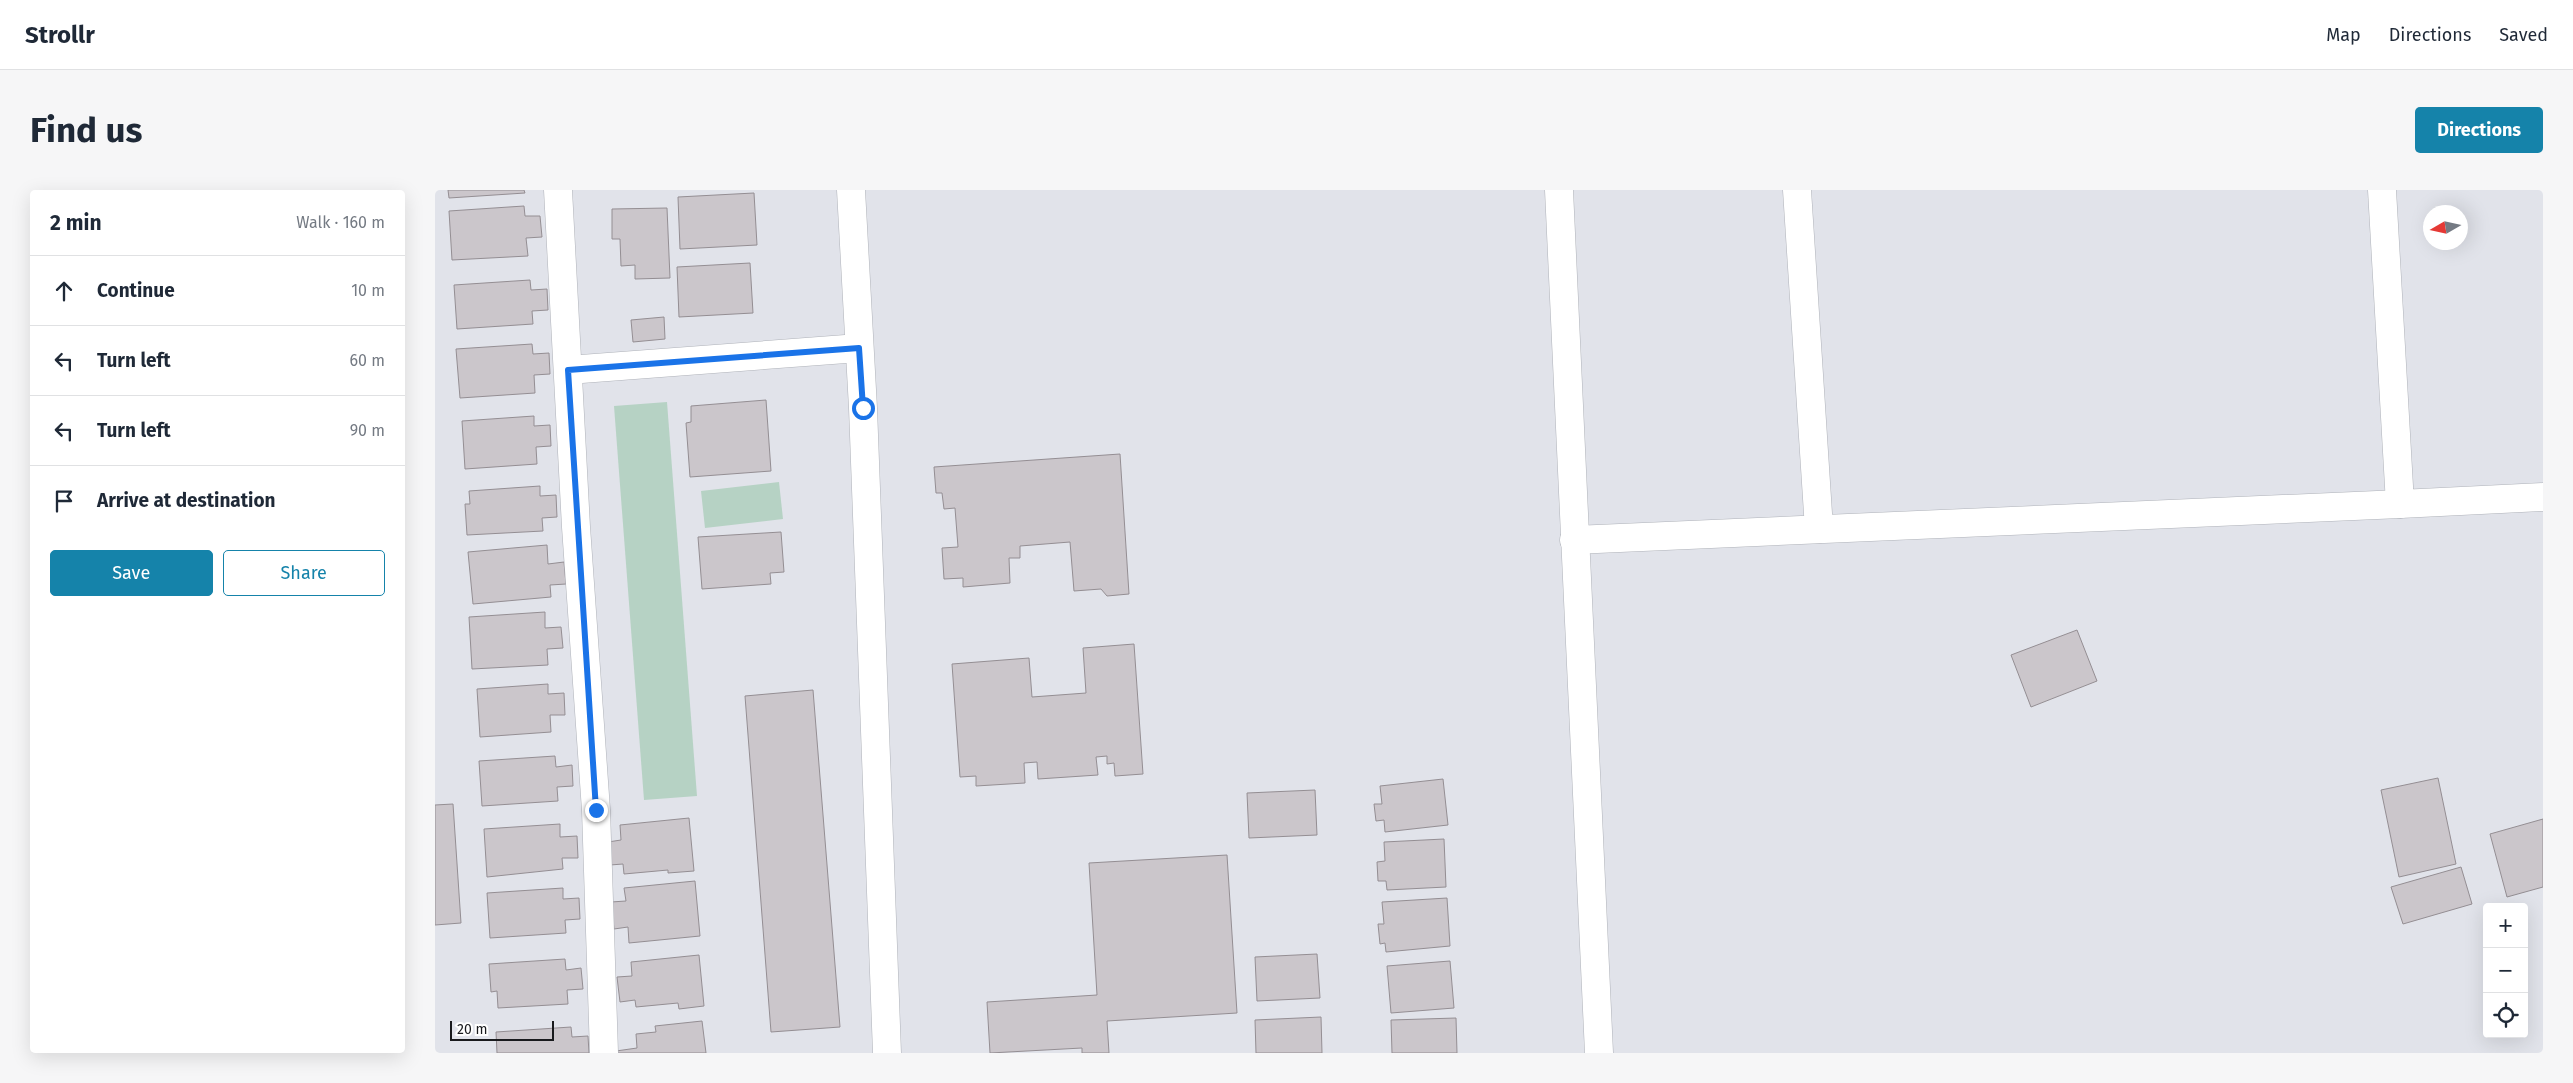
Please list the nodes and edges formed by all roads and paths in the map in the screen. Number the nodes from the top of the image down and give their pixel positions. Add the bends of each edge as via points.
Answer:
1 (558, 190) edge
2 (851, 190) edge
3 (1559, 190) edge
4 (1797, 190) edge
5 (2382, 190) edge
6 (859, 348) junction
7 (568, 370) junction
8 (2543, 497) edge
9 (2400, 504) junction
10 (1819, 529) junction
11 (1574, 540) junction
12 (604, 1053) edge
13 (887, 1053) edge
14 (1599, 1053) edge

1 - 7 street
2 - 6 street
3 - 11 street
4 - 10 street
5 - 9 street
6 - 7 street
6 - 13 street
7 - 12 street via 596,810
8 - 9 street
9 - 10 street
10 - 11 street
11 - 14 street

